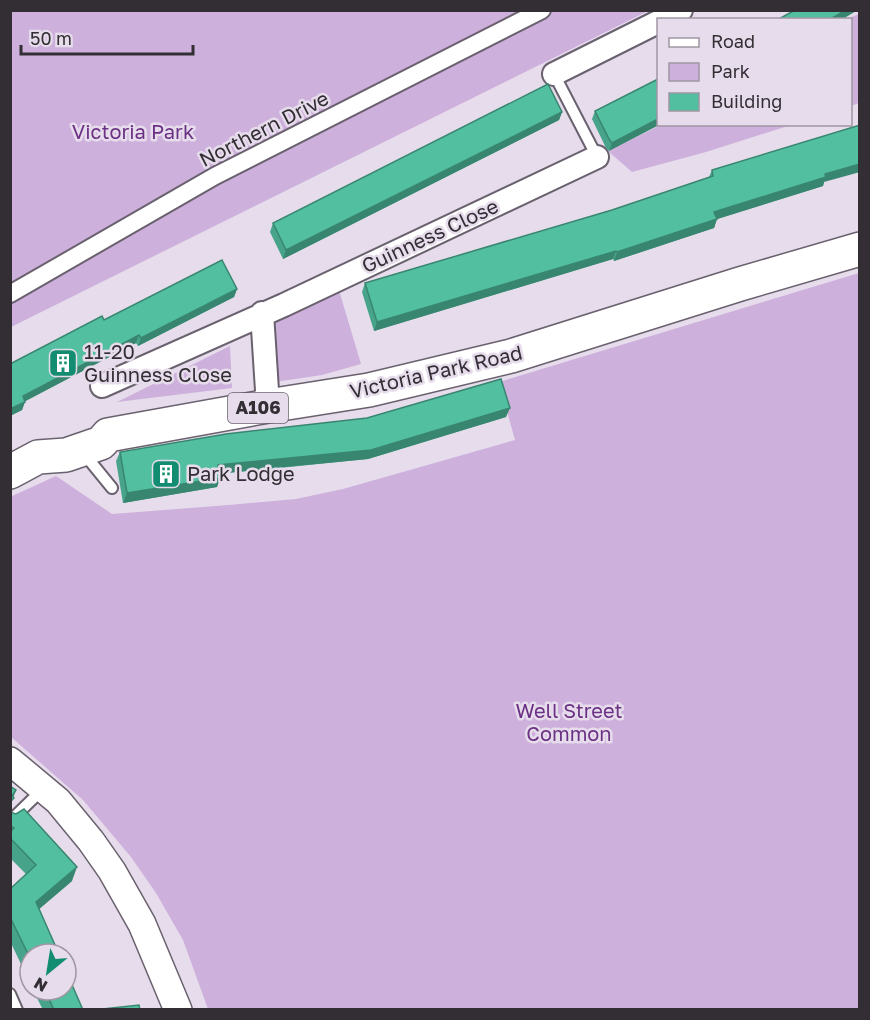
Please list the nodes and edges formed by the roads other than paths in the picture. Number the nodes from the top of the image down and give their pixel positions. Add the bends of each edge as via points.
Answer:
1 (542, 10) edge
2 (681, 10) edge
3 (667, 18) edge
4 (657, 22) edge
5 (554, 74) joint
6 (597, 157) joint
7 (860, 249) edge
8 (10, 294) edge
9 (262, 313) junction
10 (102, 386) dead end
11 (268, 406) junction
12 (87, 449) junction
13 (10, 472) edge
14 (112, 488) dead end
15 (10, 761) edge
16 (44, 788) junction
17 (10, 820) edge
18 (10, 994) edge
19 (17, 1010) edge
20 (178, 1010) edge

1 - 8 street, Northern Drive via 215,176
2 - 3 street
4 - 5 street
5 - 6 lane
6 - 9 street, Guinness Close
7 - 11 main road, Victoria Park Road / A106 via 511,356 369,390
9 - 10 street, Guinness Close
9 - 11 street
11 - 12 main road, Victoria Park Road / A106 via 108,435
12 - 13 main road, Victoria Park Road / A106 via 38,457
12 - 14 lane via 90,461
15 - 16 street
16 - 17 lane
16 - 20 street via 112,871 142,924
18 - 19 lane

